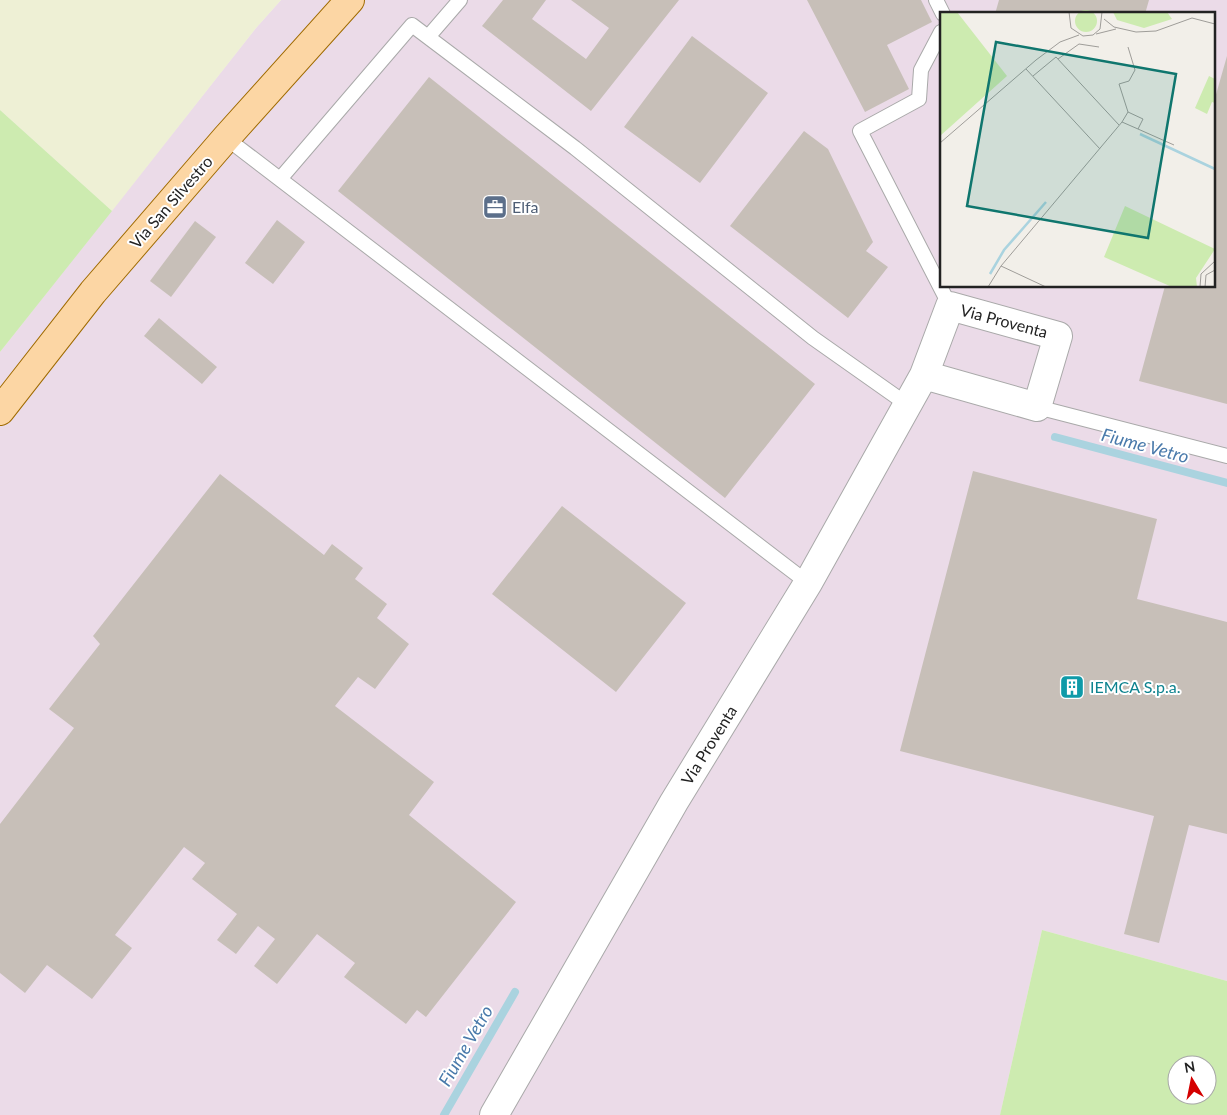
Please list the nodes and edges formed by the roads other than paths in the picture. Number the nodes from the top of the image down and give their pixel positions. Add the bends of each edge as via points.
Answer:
1 (350, 0) edge
2 (460, 0) edge
3 (936, 0) edge
4 (942, 12) edge
5 (940, 34) edge
6 (428, 37) junction
7 (226, 138) junction
8 (280, 180) junction
9 (940, 287) edge
10 (941, 288) edge
11 (950, 306) junction
12 (924, 375) junction
13 (908, 405) junction
14 (1037, 407) junction
15 (0, 410) edge
16 (1227, 456) edge
17 (808, 584) junction
18 (494, 1115) edge

1 - 7 main road, Via San Silvestro
2 - 6 lane
3 - 4 lane
5 - 9 lane via 921,70 918,99 860,131
6 - 8 lane via 412,25
6 - 13 lane via 575,148 813,338
7 - 8 lane
7 - 15 main road, Via San Silvestro via 93,292
8 - 17 lane
10 - 11 lane
11 - 12 street, Via Proventa
11 - 14 street, Via Proventa via 1058,336
12 - 13 street, Via Proventa
12 - 14 street
13 - 17 street, Via Proventa
14 - 16 lane
17 - 18 street, Via Proventa via 670,810

